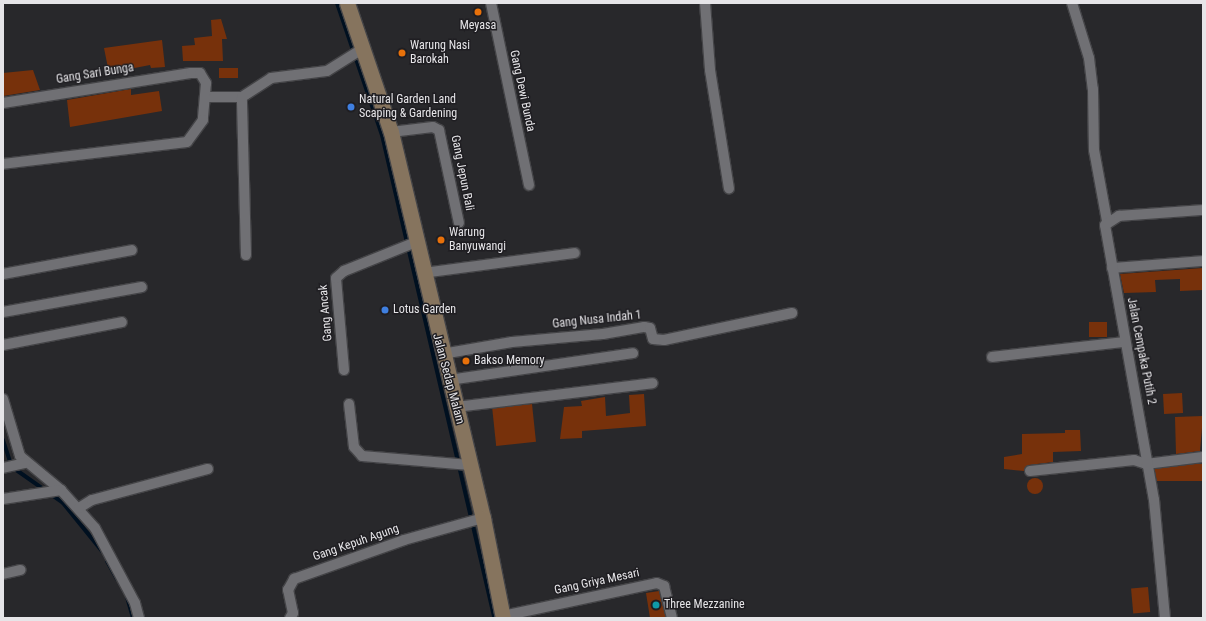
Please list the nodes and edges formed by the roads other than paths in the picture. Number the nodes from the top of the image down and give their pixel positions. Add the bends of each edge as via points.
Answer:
1 (347, 3) edge
2 (491, 3) edge
3 (705, 3) edge
4 (1072, 3) edge
5 (356, 53) junction
6 (206, 97) junction
7 (242, 97) junction
8 (3, 103) edge
9 (391, 132) junction
10 (3, 164) edge
11 (529, 185) dead end
12 (729, 188) dead end
13 (1203, 210) edge
14 (1107, 221) junction
15 (458, 223) dead end
16 (409, 245) junction
17 (132, 250) dead end
18 (575, 254) dead end
19 (246, 255) dead end
20 (1203, 261) edge
21 (1112, 268) junction
22 (423, 273) junction
23 (3, 274) edge
24 (142, 287) dead end
25 (3, 312) edge
26 (792, 313) dead end
27 (122, 322) dead end
28 (1124, 342) junction
29 (3, 345) edge
30 (633, 353) dead end
31 (442, 354) junction
32 (992, 357) dead end
33 (344, 370) dead end
34 (449, 380) junction
35 (653, 383) dead end
36 (3, 398) edge
37 (348, 404) dead end
38 (456, 407) junction
39 (1203, 457) edge
40 (21, 464) junction
41 (1146, 464) junction
42 (467, 465) junction
43 (5, 468) edge
44 (208, 469) dead end
45 (1030, 471) dead end
46 (51, 491) junction
47 (3, 499) edge
48 (79, 508) junction
49 (481, 518) junction
50 (21, 570) dead end
51 (3, 574) edge
52 (503, 617) edge
53 (672, 617) dead end
54 (139, 618) edge
55 (290, 618) edge
56 (1165, 618) edge

1 - 5 street, Jalan Sedap Malam
2 - 11 street, Gang Dewi Bunda
3 - 12 street via 710,70
4 - 14 street, Jalan Cempaka Putih 2 via 1089,58 1093,89 1094,150
5 - 7 street via 327,71 261,81
5 - 9 street, Jalan Sedap Malam
6 - 7 street
6 - 8 street, Gang Sari Bunga via 204,77 191,73
6 - 10 street via 203,120 187,142
7 - 19 street
9 - 15 street, Gang Jepun Bali via 433,127 439,130
9 - 16 street, Jalan Sedap Malam
13 - 14 street via 1119,216
14 - 21 street, Jalan Cempaka Putih 2
16 - 22 street, Jalan Sedap Malam
16 - 33 street, Gang Ancak via 336,278
17 - 23 street
18 - 22 street
20 - 21 street
21 - 28 street, Jalan Cempaka Putih 2
22 - 31 street, Jalan Sedap Malam
24 - 25 street
26 - 31 street, Gang Nusa Indah 1 via 664,340 653,340 650,328 644,326 603,334 512,342
27 - 29 street
28 - 32 street
28 - 41 street, Jalan Cempaka Putih 2 via 1139,411
30 - 34 street
31 - 34 street, Jalan Sedap Malam
34 - 38 street, Jalan Sedap Malam
35 - 38 street
36 - 40 street
37 - 42 street via 354,447 362,456
38 - 42 street, Jalan Sedap Malam
39 - 41 street
40 - 43 street
40 - 46 street
41 - 45 street via 1134,460
41 - 56 street, Jalan Cempaka Putih 2 via 1154,500
42 - 49 street, Jalan Sedap Malam
44 - 48 street via 92,500
46 - 47 street
46 - 48 street
48 - 54 street via 95,528 135,602
49 - 52 street, Jalan Sedap Malam
49 - 55 street, Gang Kepuh Agung via 404,540 294,579 288,590 293,613
50 - 51 street
52 - 53 street, Gang Griya Mesari via 658,583 664,586

